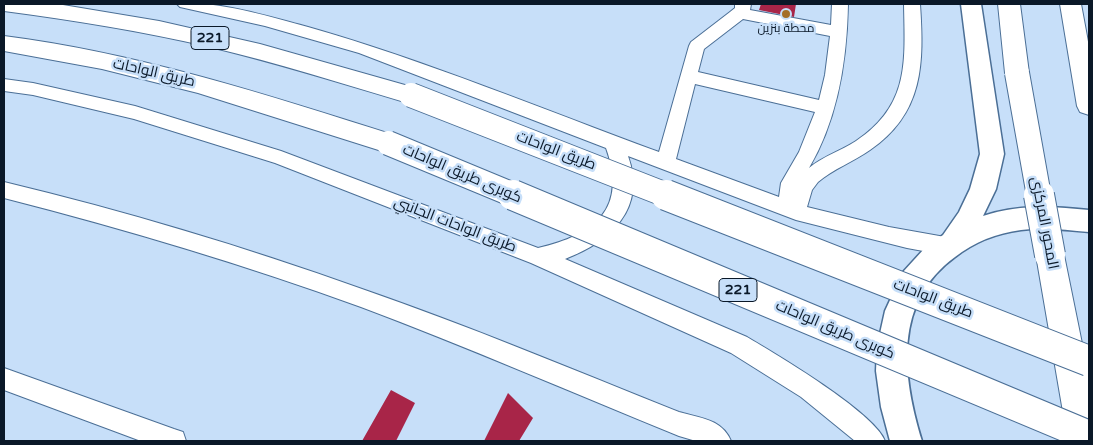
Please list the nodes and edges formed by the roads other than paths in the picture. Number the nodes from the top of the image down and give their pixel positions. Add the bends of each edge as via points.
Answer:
1 (4, 4) edge
2 (185, 4) edge
3 (840, 4) edge
4 (912, 4) edge
5 (971, 4) edge
6 (1009, 4) edge
7 (1070, 4) edge
8 (741, 8) edge
9 (838, 32) junction
10 (4, 43) edge
11 (688, 76) junction
12 (4, 85) edge
13 (1089, 105) edge
14 (824, 108) junction
15 (388, 143) joint
16 (614, 144) junction
17 (665, 163) junction
18 (4, 190) edge
19 (793, 211) junction
20 (1089, 222) edge
21 (950, 243) junction
22 (538, 258) junction
23 (1089, 361) edge
24 (4, 378) edge
25 (1089, 436) edge
26 (174, 441) edge
27 (720, 441) edge
28 (873, 441) edge
29 (906, 441) edge
30 (1085, 441) edge

1 - 23 highway, طريق الواحات / 221, bridge via 117,20 222,41 410,94
2 - 16 street via 266,21 365,49
3 - 9 street
4 - 19 street via 912,72 900,107 869,141 825,164 810,176
5 - 21 main road via 992,154 979,202 969,222
6 - 30 highway, المحور المركزى, bridge via 1017,73
7 - 13 highway
8 - 9 street
8 - 11 street via 697,46
9 - 14 street via 836,66
10 - 15 highway, طريق الواحات / 221 via 75,55 189,81
11 - 14 street
11 - 17 street
12 - 22 street, طريق الواحات الجانبي via 135,113 281,158
14 - 19 street via 808,150 791,178 788,193
15 - 25 highway, كوبرى طريق الواحات / 221, bridge
16 - 17 street
16 - 22 street via 621,157 625,186 615,214 605,227 576,248
17 - 19 street
18 - 27 street via 194,241 317,282 679,424 713,434
19 - 21 street via 901,239
20 - 21 main road via 1056,218 1000,223
21 - 29 main road via 928,260 914,278 895,322 892,377
22 - 28 street, طريق الواحات الجانبي via 739,345 824,398
24 - 26 street

